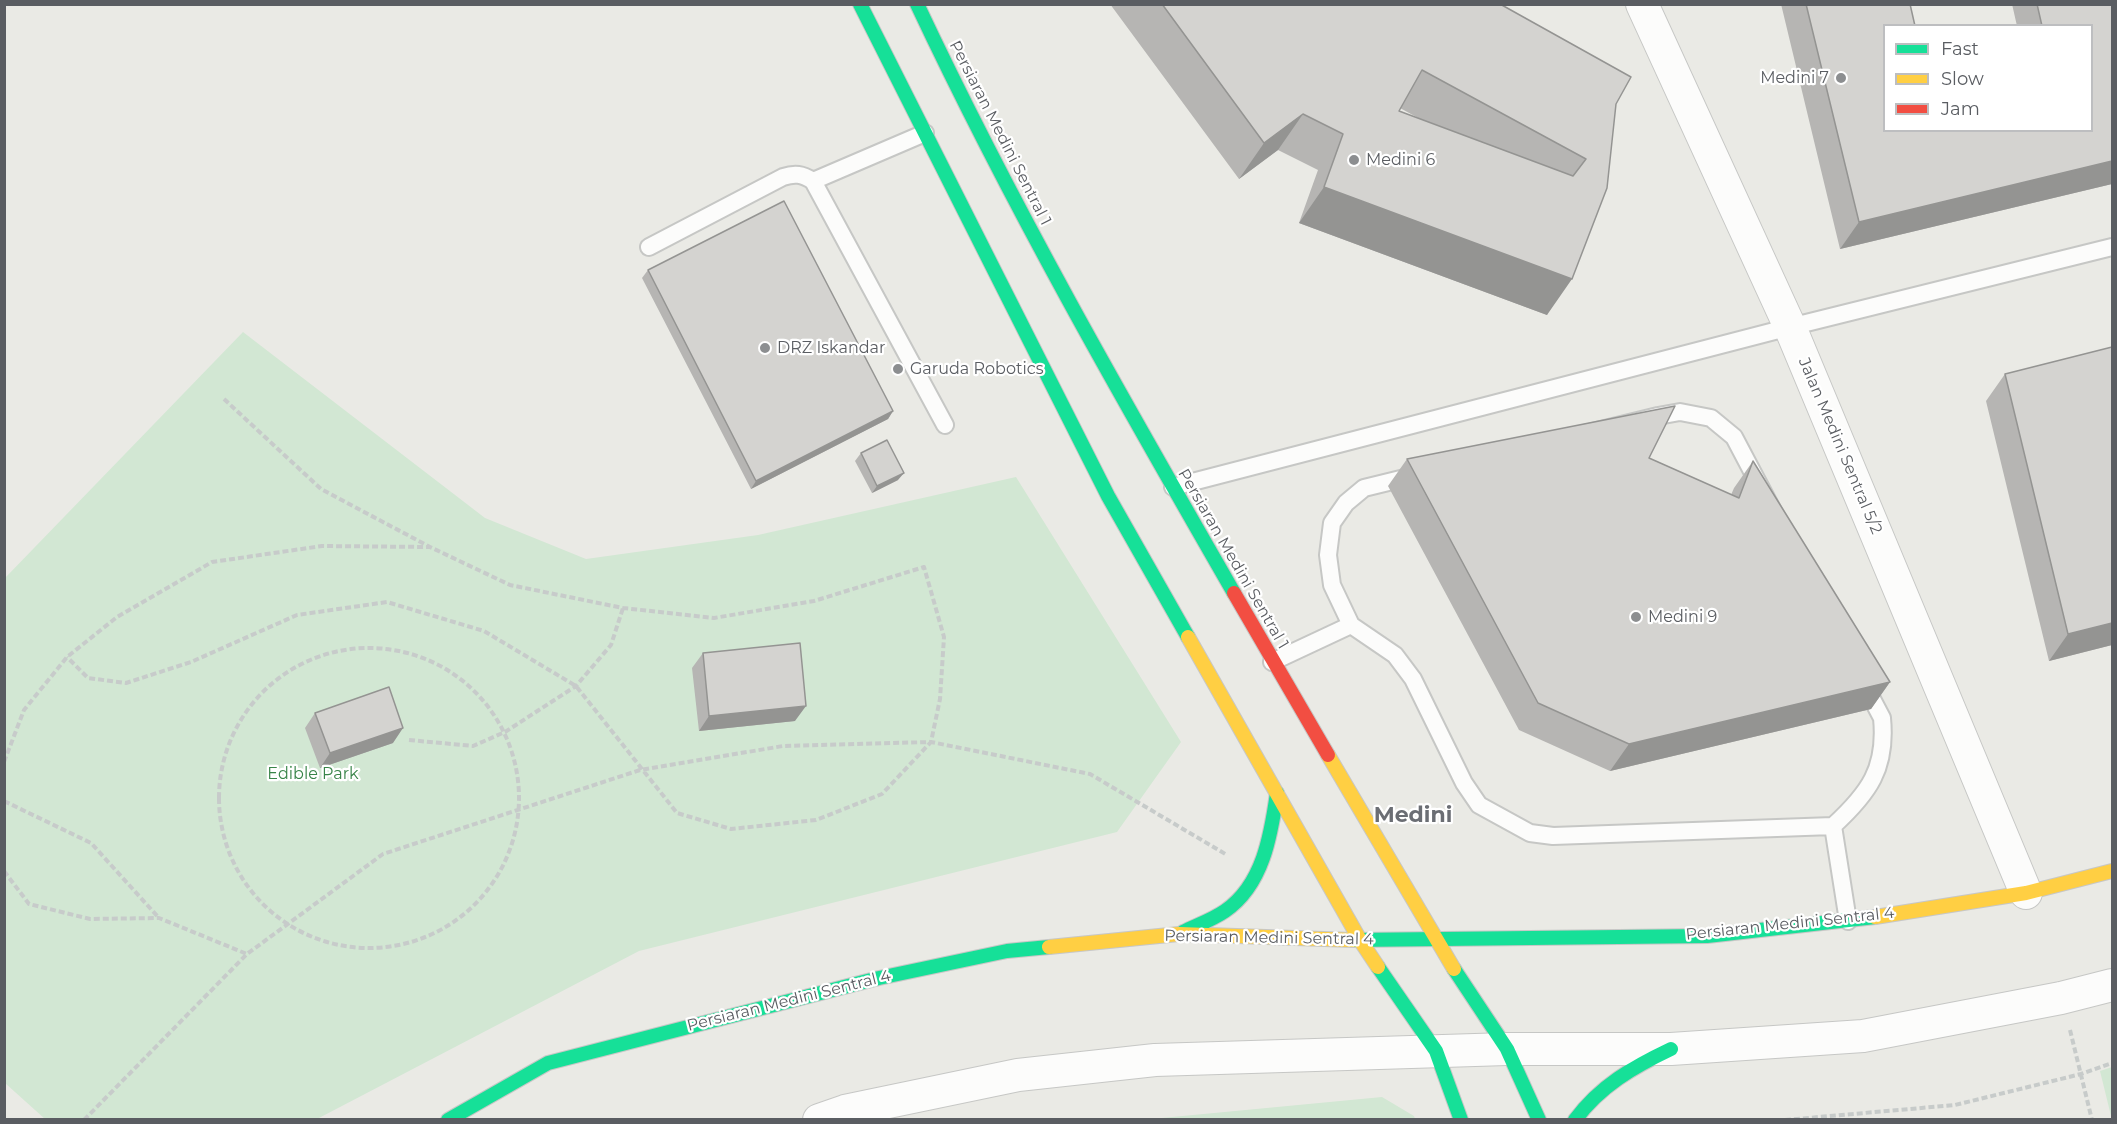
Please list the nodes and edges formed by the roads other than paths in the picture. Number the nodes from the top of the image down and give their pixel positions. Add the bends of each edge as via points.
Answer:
1 (860, 4) edge
2 (917, 4) edge
3 (1642, 4) edge
4 (925, 133) junction
5 (813, 181) junction
6 (649, 247) dead end
7 (2112, 247) edge
8 (1790, 327) junction
9 (945, 425) dead end
10 (1173, 488) junction
11 (1351, 625) junction
12 (1272, 662) junction
13 (1277, 793) junction
14 (1833, 826) junction
15 (2112, 871) edge
16 (2026, 893) junction
17 (1848, 921) junction
18 (1179, 934) junction
19 (1434, 938) junction
20 (1360, 940) junction
21 (2112, 984) edge
22 (1507, 1049) junction
23 (1671, 1050) junction
24 (1436, 1051) junction
25 (448, 1119) edge
26 (819, 1119) edge
27 (1461, 1119) edge
28 (1539, 1119) edge
29 (1575, 1119) edge

1 - 4 street
2 - 10 street, Persiaran Medini Sentral 1 via 971,119
3 - 8 street, Jalan Medini Sentral 5/2
4 - 5 lane
4 - 13 street via 1108,496
5 - 6 lane via 804,175 783,177
5 - 9 lane
7 - 8 lane
8 - 10 lane
8 - 16 street, Jalan Medini Sentral 5/2
10 - 12 street, Persiaran Medini Sentral 1
11 - 12 lane
11 - 14 lane via 1395,655 1413,679 1464,783 1479,805 1530,833 1553,836
11 - 14 lane via 1332,585 1328,555 1332,523 1346,503 1364,488 1658,416 1680,412 1711,418 1734,437 1882,718 1884,744 1876,776 1856,805
12 - 19 street, Persiaran Medini Sentral 1
13 - 18 street via 1272,833 1257,874 1232,907
13 - 20 street
14 - 17 lane
15 - 16 street, Persiaran Medini Sentral 4
16 - 17 street, Persiaran Medini Sentral 4
17 - 19 street, Persiaran Medini Sentral 4 via 1707,936
18 - 20 street, Persiaran Medini Sentral 4
18 - 25 street, Persiaran Medini Sentral 4 via 1007,951 833,990 548,1063
19 - 20 street, Persiaran Medini Sentral 4
19 - 22 street, Persiaran Medini Sentral 1
20 - 24 street
21 - 23 street via 2061,998 1863,1036
22 - 23 street
22 - 24 street
22 - 28 street, Persiaran Medini Sentral 1
23 - 29 street via 1610,1083 1587,1101
24 - 26 street via 1155,1060 1018,1075
24 - 27 street

